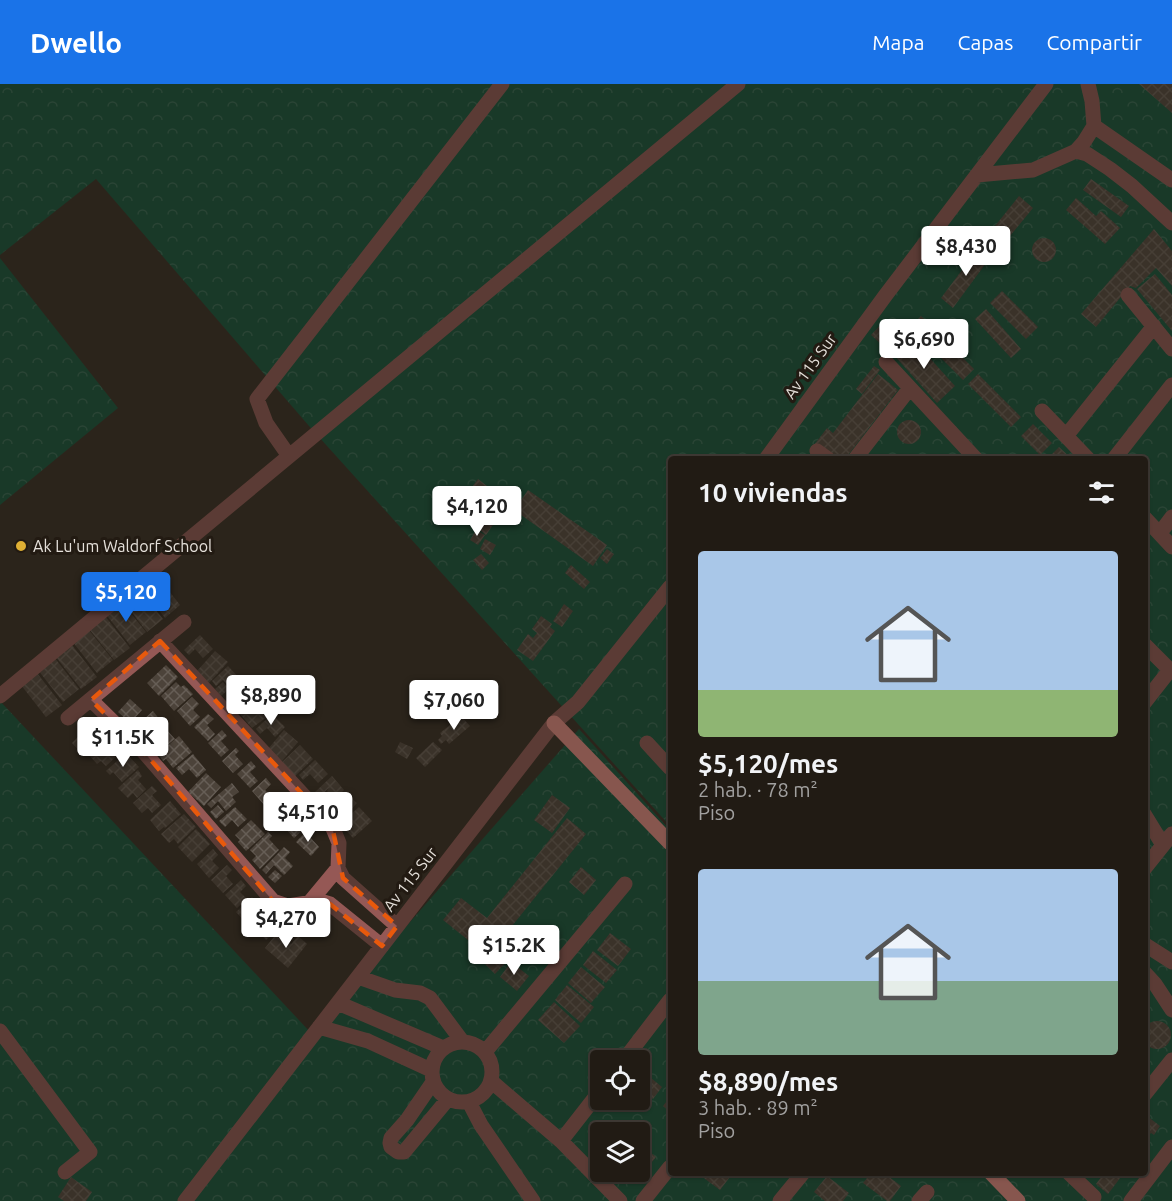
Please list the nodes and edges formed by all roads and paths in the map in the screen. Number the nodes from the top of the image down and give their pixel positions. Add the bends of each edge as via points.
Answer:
1 (502, 84) edge
2 (738, 84) edge
3 (1046, 84) edge
4 (1088, 84) edge
5 (1094, 126) junction
6 (1076, 151) junction
7 (976, 175) junction
8 (1172, 180) edge
9 (1172, 223) edge
10 (1128, 295) dead end
11 (1154, 326) junction
12 (1172, 349) edge
13 (886, 362) dead end
14 (1172, 385) edge
15 (910, 388) junction
16 (1041, 411) dead end
17 (1066, 436) junction
18 (289, 456) junction
19 (768, 456) edge
20 (857, 456) edge
21 (968, 456) edge
22 (1085, 456) edge
23 (1116, 456) edge
24 (1172, 517) edge
25 (1148, 521) edge
26 (1160, 533) junction
27 (1172, 547) edge
28 (668, 591) edge
29 (668, 598) edge
30 (655, 608) junction
31 (184, 622) dead end
32 (160, 641) junction
33 (1148, 648) edge
34 (1171, 671) edge
35 (0, 697) edge
36 (1148, 698) edge
37 (91, 700) junction
38 (69, 718) dead end
39 (554, 723) junction
40 (647, 744) dead end
41 (668, 765) edge
42 (1148, 819) edge
43 (1167, 840) edge
44 (668, 841) edge
45 (1148, 863) edge
46 (338, 868) junction
47 (625, 884) dead end
48 (309, 903) junction
49 (397, 926) junction
50 (382, 946) junction
51 (1148, 947) edge
52 (1172, 962) edge
53 (358, 977) junction
54 (1148, 980) edge
55 (338, 1003) junction
56 (668, 1003) edge
57 (1172, 1010) edge
58 (320, 1027) junction
59 (0, 1030) edge
60 (462, 1041) junction
61 (443, 1048) junction
62 (632, 1050) edge
63 (485, 1052) junction
64 (1172, 1060) edge
65 (432, 1076) junction
66 (1149, 1079) edge
67 (491, 1081) junction
68 (448, 1100) junction
69 (469, 1102) junction
70 (590, 1104) edge
71 (406, 1120) junction
72 (420, 1132) junction
73 (561, 1141) junction
74 (1172, 1147) edge
75 (668, 1170) edge
76 (65, 1172) dead end
77 (801, 1176) edge
78 (994, 1176) edge
79 (1077, 1176) edge
80 (1094, 1197) dead end
81 (185, 1200) edge
82 (530, 1200) edge
83 (620, 1201) edge
84 (643, 1201) edge
85 (780, 1201) edge
86 (1018, 1201) edge
87 (1131, 1201) edge

1 - 18 street via 256,399 266,423
2 - 18 street
3 - 7 street, Av 115 Sur
4 - 5 street
5 - 6 street
5 - 8 street
6 - 7 street via 1033,170
6 - 9 street via 1110,169
7 - 19 street, Av 115 Sur
10 - 11 street
11 - 12 street
11 - 17 street
13 - 15 street
14 - 23 street
15 - 20 street
15 - 21 street
16 - 17 street
17 - 22 street
18 - 35 street
24 - 26 street
25 - 26 street
26 - 27 street
28 - 30 street, Av 115 Sur
29 - 30 street
30 - 39 street, Av 115 Sur via 578,702
31 - 32 street
32 - 37 street
32 - 46 street via 332,826 339,843
33 - 34 street
34 - 36 street
37 - 38 street
37 - 48 street via 143,751 273,901 288,906
39 - 44 main road
39 - 49 street, Av 115 Sur
40 - 41 street
42 - 43 street
43 - 45 street
46 - 48 street
46 - 49 street via 343,878
47 - 63 street
48 - 50 street via 330,904
49 - 50 street, Av 115 Sur
50 - 53 street, Av 115 Sur
51 - 52 street
53 - 55 street, Av 115 Sur
53 - 60 street via 430,998
54 - 57 street
55 - 58 street, Av 115 Sur
55 - 61 street
56 - 62 street
58 - 65 street via 368,1041
58 - 81 street, Av 115 Sur
59 - 76 street via 90,1152
60 - 61 street
60 - 63 street
61 - 65 street via 433,1062
63 - 67 street via 490,1059
64 - 66 street
65 - 68 street via 439,1092
65 - 71 street
67 - 69 street via 486,1091
67 - 73 street
68 - 69 street
68 - 72 street
69 - 82 street
70 - 73 street
71 - 72 street
71 - 72 street via 391,1138 390,1143 398,1152 404,1152
73 - 83 street
74 - 87 street
75 - 84 street
77 - 85 street
78 - 86 main road
79 - 80 street

